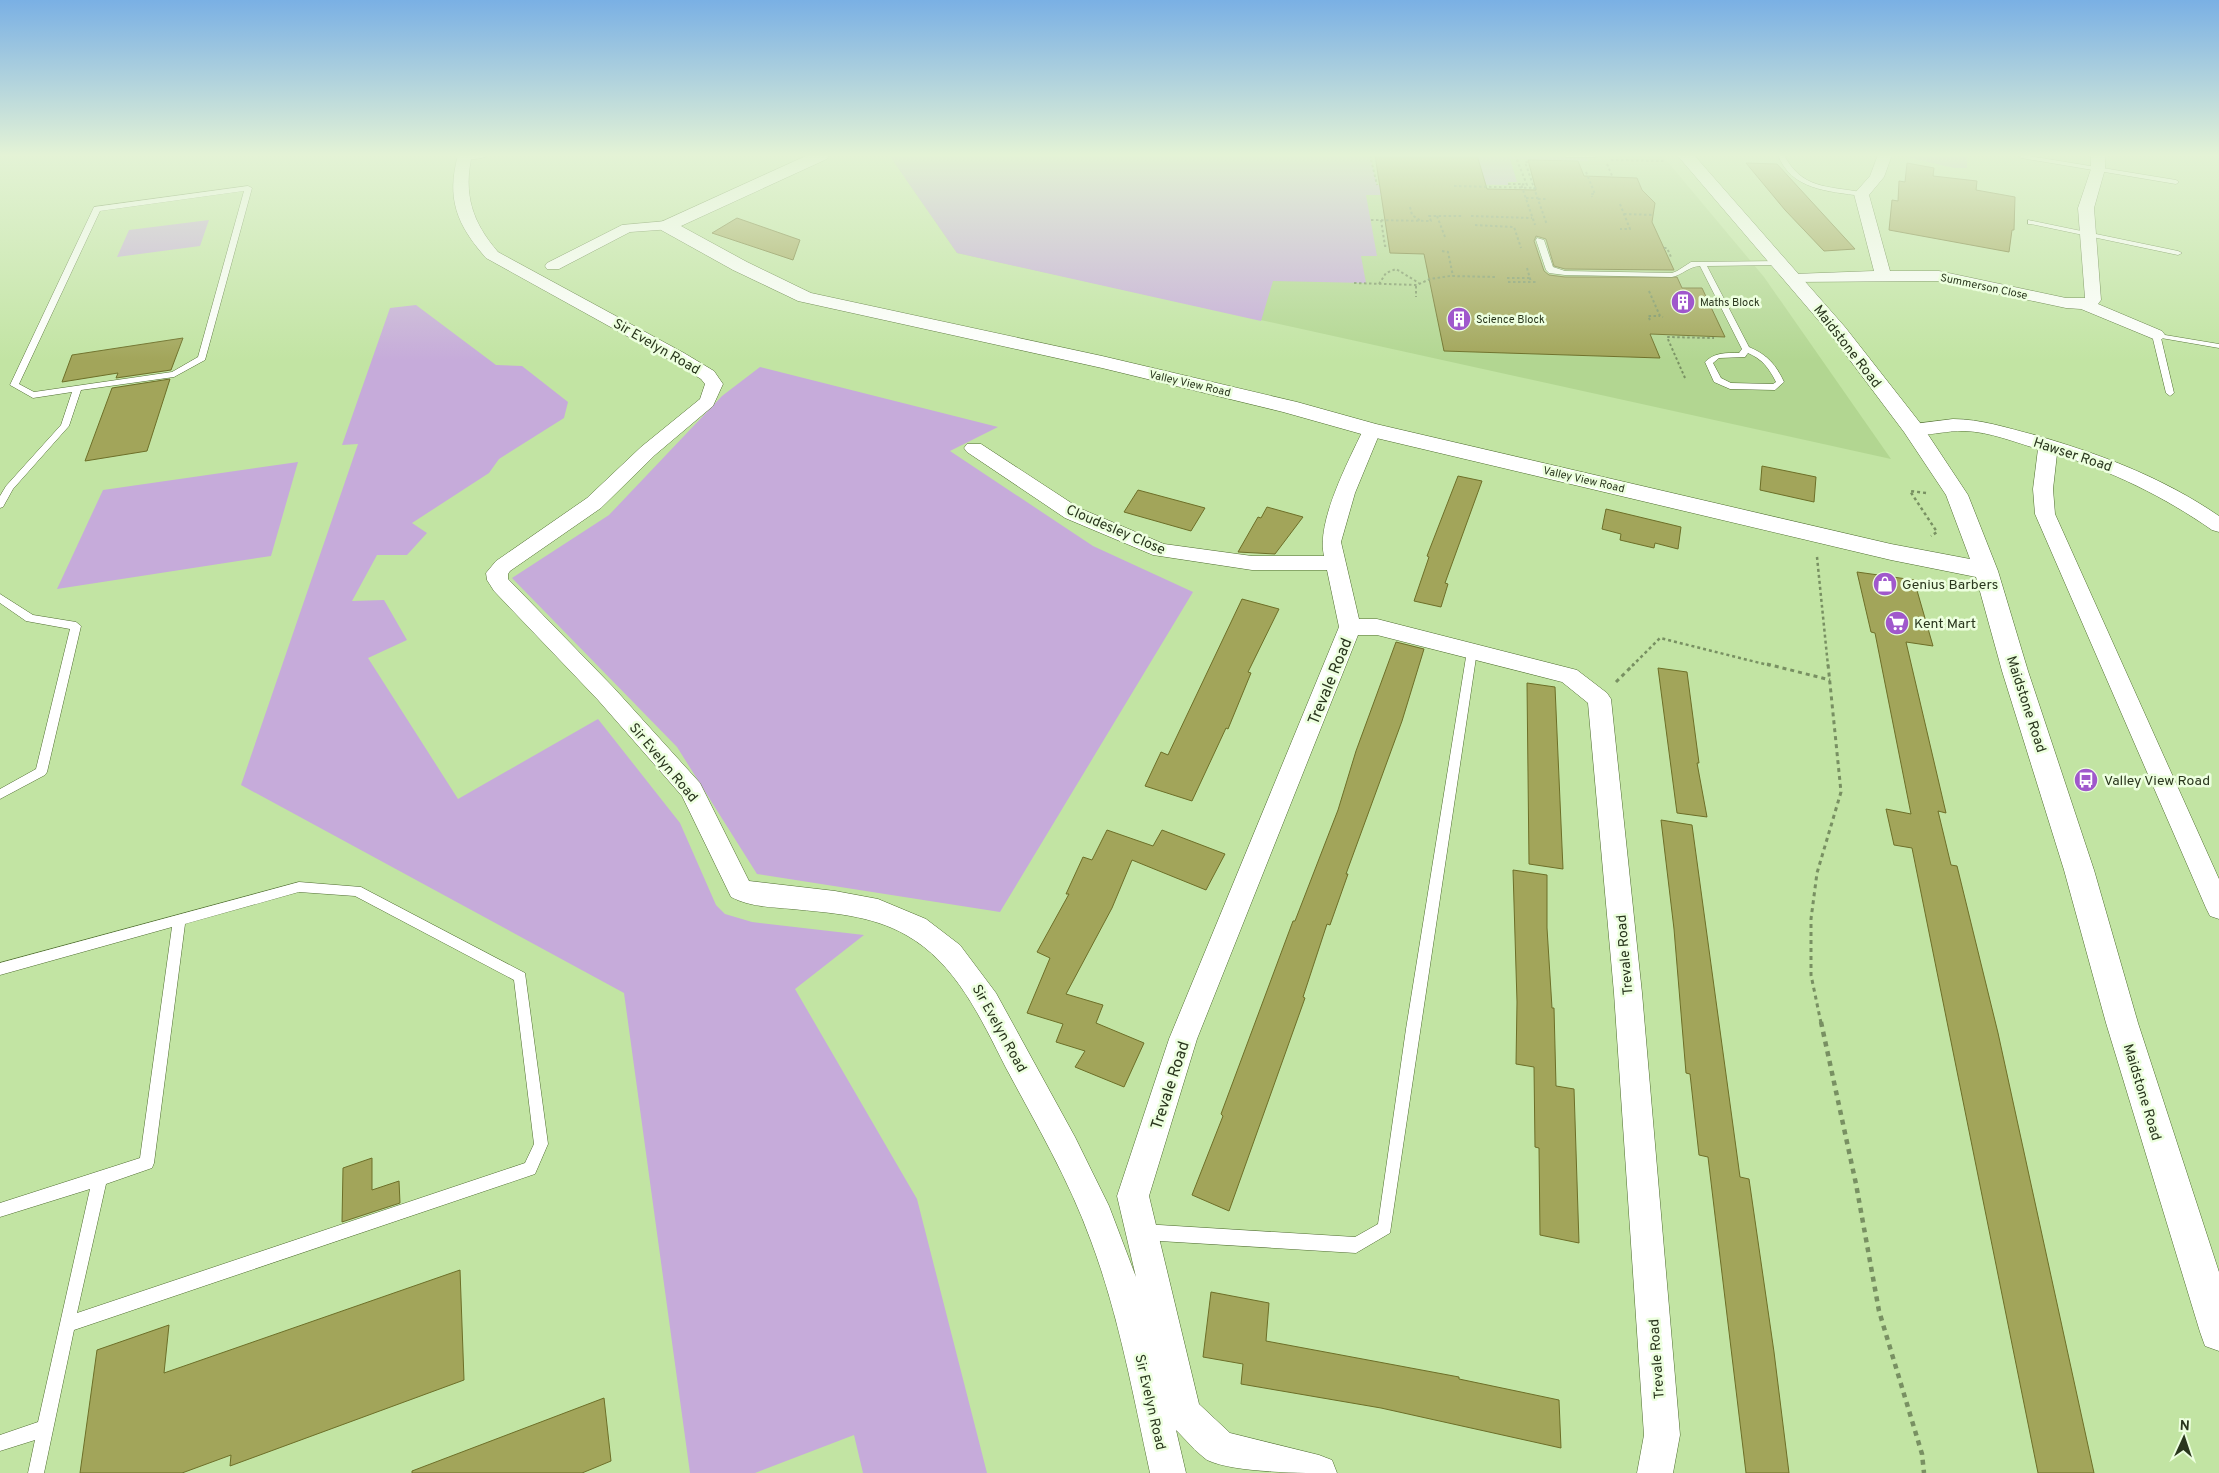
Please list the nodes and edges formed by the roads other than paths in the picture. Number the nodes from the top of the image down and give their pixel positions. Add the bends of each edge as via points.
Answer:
1 (90, 224) edge
2 (238, 224) edge
3 (469, 224) edge
4 (672, 224) edge
5 (1745, 224) edge
6 (1869, 224) edge
7 (2038, 224) edge
8 (2087, 224) edge
9 (667, 226) junction
10 (2087, 234) junction
11 (1540, 240) dead end
12 (2178, 253) dead end
13 (1702, 263) junction
14 (1780, 263) junction
15 (553, 266) dead end
16 (1883, 276) junction
17 (1794, 279) junction
18 (2084, 304) junction
19 (2156, 335) junction
20 (2219, 346) edge
21 (1746, 350) junction
22 (78, 388) junction
23 (2170, 393) dead end
24 (1913, 429) junction
25 (1372, 430) junction
26 (2048, 445) junction
27 (974, 448) dead end
28 (0, 505) edge
29 (2219, 525) edge
30 (1334, 562) junction
31 (1986, 571) junction
32 (0, 598) edge
33 (1350, 627) junction
34 (1472, 651) junction
35 (0, 794) edge
36 (2219, 908) edge
37 (179, 920) junction
38 (0, 969) edge
39 (100, 1179) junction
40 (0, 1210) edge
41 (1141, 1232) junction
42 (66, 1324) junction
43 (2219, 1332) edge
44 (46, 1428) junction
45 (0, 1443) edge
46 (36, 1473) edge
47 (1168, 1473) edge
48 (1319, 1473) edge
49 (1654, 1473) edge

1 - 22 lane via 14,385 33,395
2 - 22 lane via 202,358 174,374
3 - 47 street, Sir Evelyn Road via 492,255 678,357 708,375 714,384 711,396 702,406 648,451 594,503 503,566 498,572 498,580 606,694 690,790 740,889 748,893 863,907 892,916 931,937 970,975 1029,1080 1081,1181 1106,1239 1131,1317
4 - 9 street
5 - 14 street, Maidstone Road
6 - 16 street
7 - 10 lane
8 - 10 street
9 - 15 street via 627,228
9 - 25 street, Valley View Road via 805,297 1102,362
10 - 12 lane
10 - 18 street via 2093,300
11 - 13 lane via 1549,268 1557,273 1672,275 1691,264
13 - 14 lane
13 - 21 lane
14 - 17 street, Maidstone Road
16 - 17 street, Summerson Close
16 - 18 street, Summerson Close via 1939,276
17 - 24 street, Maidstone Road
18 - 19 street, Summerson Close
19 - 20 lane, Summerson Close
19 - 23 lane
21 - 21 lane via 1770,361 1780,382 1775,387 1730,386 1717,380 1709,362 1717,356 1742,355
22 - 28 lane via 65,426 9,488
24 - 26 street, Hawser Road via 1965,425 1984,427
24 - 31 street, Maidstone Road via 1957,495
25 - 30 street, Trevale Road via 1344,493 1331,542
25 - 31 street, Valley View Road via 1891,552
26 - 29 street, Hawser Road via 2137,476 2176,495
26 - 36 street via 2043,488 2045,514
27 - 30 street, Cloudesley Close via 1072,513 1160,550 1252,563
30 - 33 street, Trevale Road
31 - 43 street, Maidstone Road
32 - 35 lane via 30,618 76,626 41,772
33 - 34 street, Trevale Road via 1376,627
33 - 41 street, Trevale Road via 1183,1039 1133,1196
34 - 41 lane via 1412,1029 1385,1228 1356,1245
34 - 49 street, Trevale Road via 1569,676 1599,699 1628,993 1662,1435
37 - 38 lane
37 - 39 lane via 148,1163
37 - 42 lane via 299,887 357,891 520,977 541,1144 530,1169
39 - 40 lane
39 - 42 lane
41 - 48 street, Trevale Road via 1184,1414 1220,1448
42 - 44 lane
44 - 45 lane
44 - 46 lane

